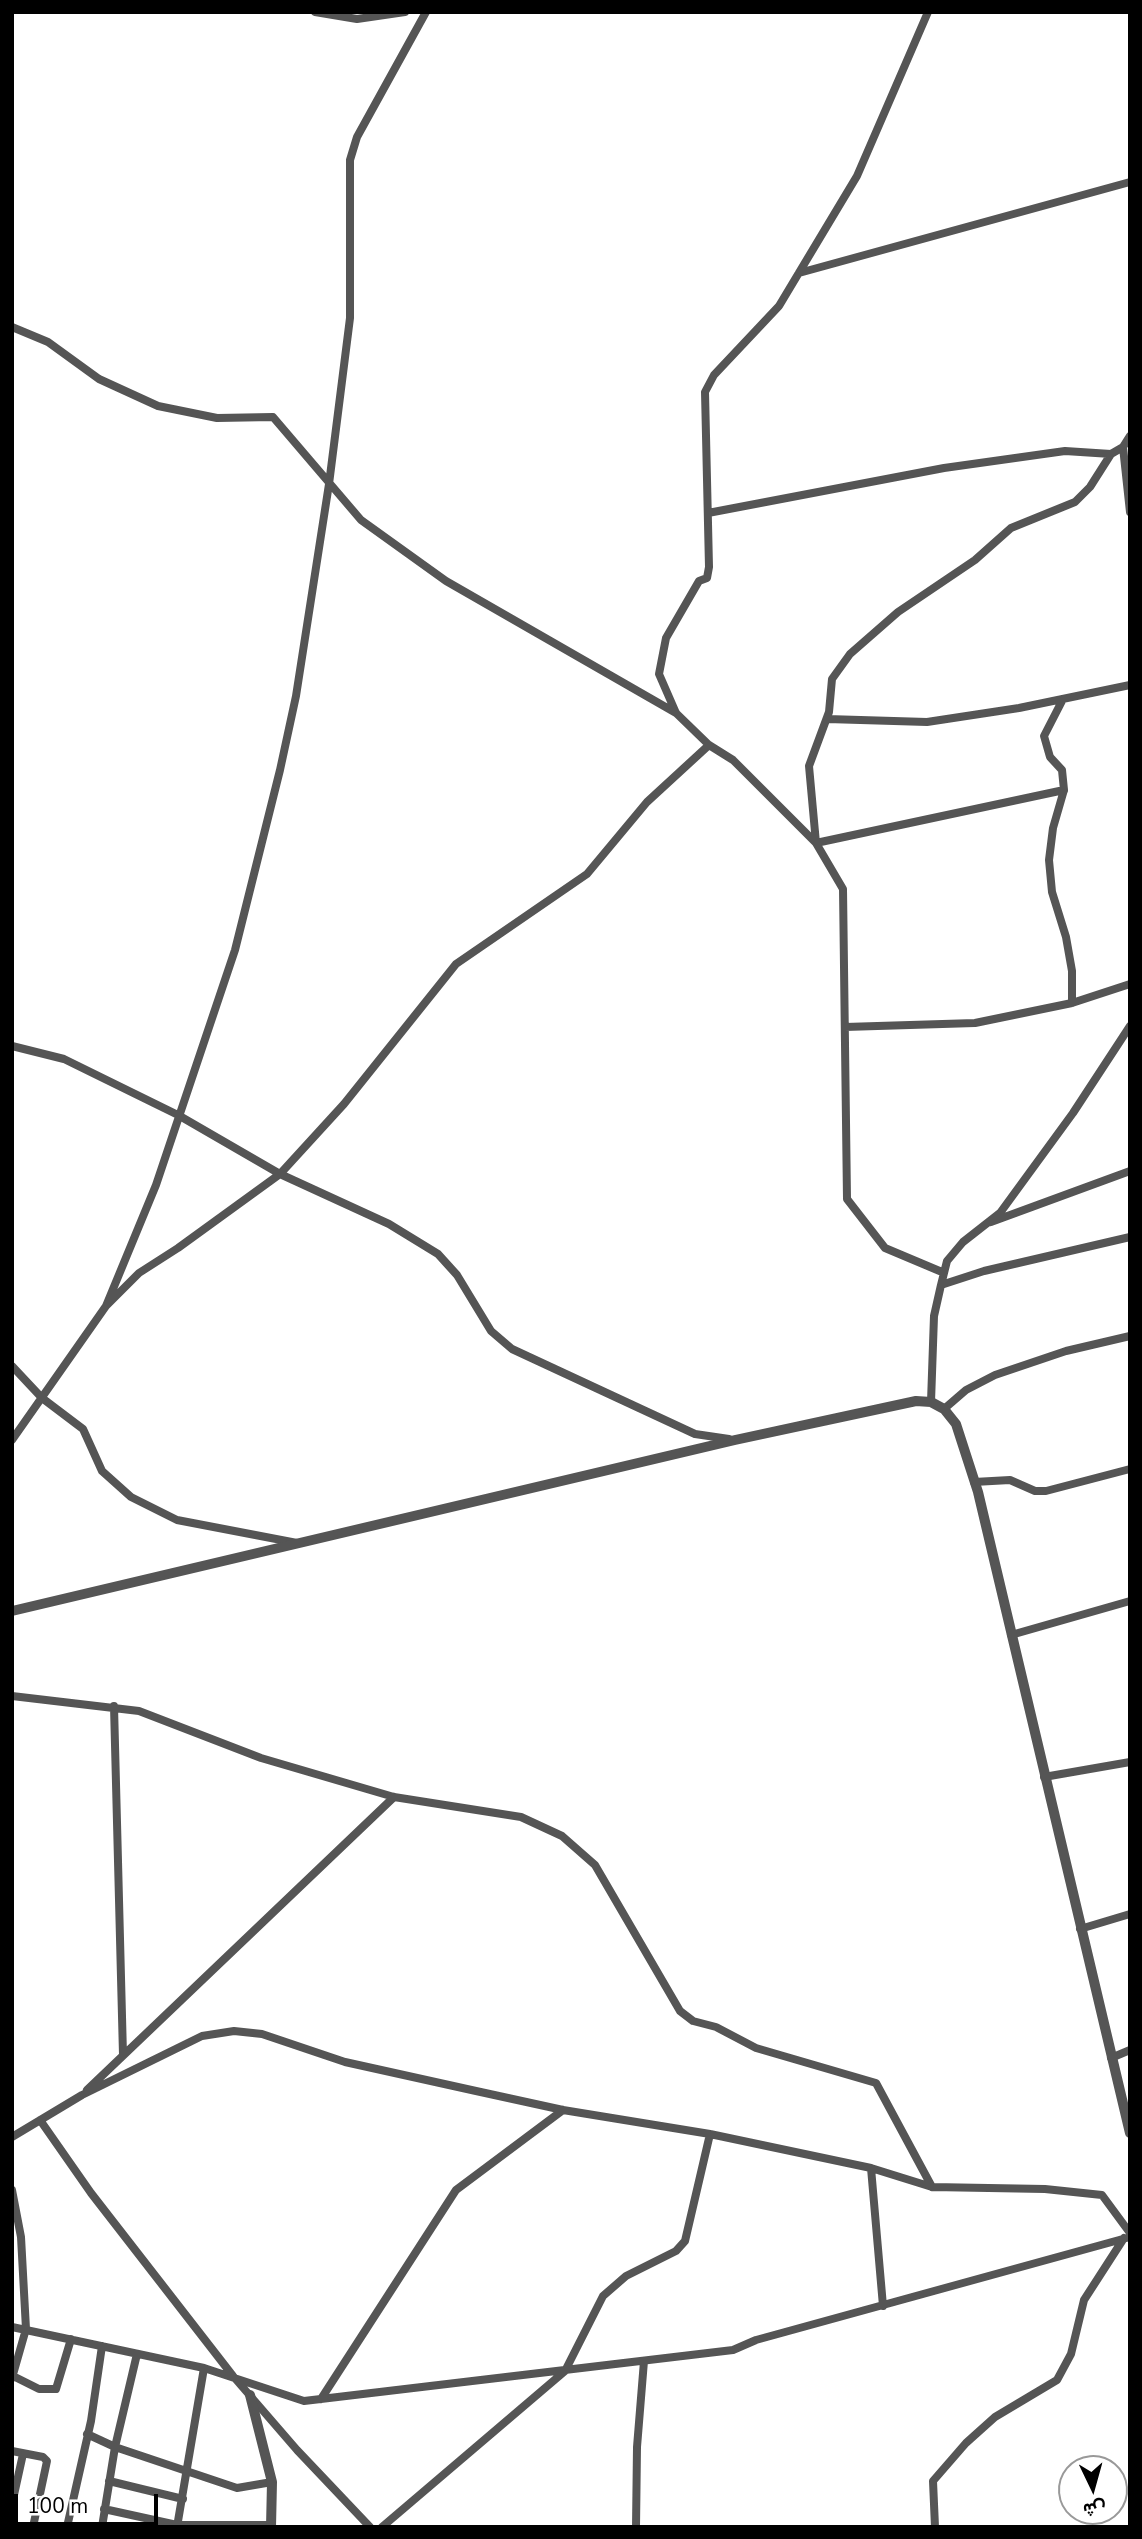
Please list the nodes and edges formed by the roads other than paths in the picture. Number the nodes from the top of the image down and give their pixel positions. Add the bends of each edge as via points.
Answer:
1 (316, 12) edge
2 (405, 12) edge
3 (426, 12) edge
4 (928, 12) edge
5 (1130, 182) edge
6 (799, 273) junction
7 (12, 327) edge
8 (1130, 436) edge
9 (1123, 447) junction
10 (1111, 454) junction
11 (329, 484) junction
12 (1128, 500) edge
13 (1130, 512) edge
14 (708, 513) junction
15 (1130, 685) edge
16 (1062, 701) junction
17 (676, 713) junction
18 (827, 719) junction
19 (709, 745) junction
20 (1064, 790) junction
21 (816, 843) junction
22 (1130, 984) edge
23 (1072, 1003) junction
24 (1130, 1026) edge
25 (845, 1027) junction
26 (12, 1046) edge
27 (178, 1115) junction
28 (1130, 1171) edge
29 (280, 1174) junction
30 (985, 1224) junction
31 (1130, 1237) edge
32 (942, 1272) junction
33 (941, 1285) junction
34 (106, 1306) junction
35 (1130, 1336) edge
36 (12, 1366) edge
37 (42, 1398) junction
38 (931, 1402) junction
39 (944, 1409) junction
40 (12, 1440) edge
41 (735, 1440) junction
42 (1130, 1469) edge
43 (974, 1482) junction
44 (304, 1544) junction
45 (1130, 1601) edge
46 (12, 1611) edge
47 (1011, 1635) junction
48 (12, 1696) edge
49 (114, 1706) junction
50 (1130, 1762) edge
51 (1044, 1777) junction
52 (394, 1797) junction
53 (1130, 1914) edge
54 (1080, 1929) junction
55 (1130, 2050) edge
56 (123, 2055) junction
57 (1111, 2059) junction
58 (82, 2095) junction
59 (563, 2110) junction
60 (40, 2120) junction
61 (1130, 2133) edge
62 (710, 2134) junction
63 (12, 2137) edge
64 (871, 2168) junction
65 (932, 2187) junction
66 (12, 2190) edge
67 (1128, 2236) edge
68 (883, 2306) junction
69 (12, 2327) edge
70 (26, 2329) junction
71 (71, 2339) junction
72 (102, 2346) junction
73 (137, 2354) junction
74 (644, 2361) junction
75 (204, 2368) junction
76 (565, 2371) junction
77 (233, 2376) junction
78 (13, 2377) edge
79 (250, 2395) junction
80 (321, 2399) junction
81 (87, 2434) junction
82 (115, 2447) junction
83 (12, 2451) edge
84 (23, 2454) junction
85 (188, 2473) junction
86 (108, 2481) junction
87 (272, 2482) junction
88 (183, 2499) junction
89 (12, 2504) edge
90 (104, 2509) junction
91 (177, 2526) edge
92 (271, 2526) edge
93 (33, 2527) edge
94 (67, 2527) edge
95 (102, 2527) edge
96 (370, 2527) edge
97 (382, 2527) edge
98 (636, 2527) edge
99 (935, 2527) edge

1 - 2 street via 357,19
3 - 11 street via 357,137 350,160 350,318
4 - 6 street via 858,176
5 - 6 street
6 - 14 street via 779,306 714,375 705,392
7 - 11 street via 48,342 99,379 158,406 217,418 273,417
8 - 9 street
9 - 10 street
9 - 12 street
10 - 14 street via 1065,451 955,466
10 - 18 street via 1075,502 1011,528 850,654 832,679
11 - 17 street via 361,520 446,581
11 - 27 street via 280,770 235,950
12 - 13 street
14 - 17 street via 707,579 699,581 666,638 659,674
15 - 16 street
16 - 18 street via 927,722
16 - 20 street via 1044,736 1050,757 1062,770
17 - 19 street
18 - 21 street via 809,766
19 - 21 street via 733,760
19 - 29 street via 647,802 587,874 456,964 344,1104
20 - 21 street
20 - 23 street via 1049,860 1052,892 1068,949
21 - 25 street via 843,889
22 - 23 street
23 - 25 street via 975,1023
24 - 30 street via 1000,1213
25 - 32 street via 847,1199 885,1248
26 - 27 street via 64,1059
27 - 29 street
27 - 34 street via 156,1185
28 - 30 street
29 - 34 street via 139,1273
29 - 41 street via 389,1224 438,1254 457,1275 491,1331 512,1349 695,1434
30 - 32 street via 963,1242
31 - 33 street
32 - 33 street
33 - 38 street via 934,1316
34 - 37 street
35 - 39 street via 995,1375 966,1390
36 - 37 street
37 - 40 street
37 - 44 street via 83,1429 102,1471 131,1497 177,1520
38 - 39 street
38 - 41 street via 916,1401
39 - 43 street via 956,1424
41 - 44 street
42 - 43 street via 1046,1491 1010,1480
43 - 47 street
44 - 46 street
45 - 47 street
47 - 51 street
48 - 49 street
49 - 52 street via 139,1711 261,1758
49 - 56 street
50 - 51 street
51 - 54 street
52 - 56 street
52 - 65 street via 521,1817 562,1836 595,1865 680,2011 756,2048 876,2083
53 - 54 street
54 - 57 street
55 - 57 street
56 - 58 street
57 - 61 street
58 - 59 street via 202,2036 234,2031 262,2034 345,2062
58 - 60 street
59 - 62 street
59 - 80 street via 456,2190
60 - 63 street
60 - 77 street
62 - 64 street
62 - 76 street via 685,2241 676,2251 626,2276 603,2296
64 - 65 street
64 - 68 street
65 - 67 street via 1102,2195
66 - 70 street via 21,2238
67 - 68 street
67 - 99 street via 1084,2300 1071,2354 1058,2380 995,2417 933,2481
68 - 74 street via 733,2350
69 - 70 street
70 - 71 street
70 - 78 street
71 - 72 street
71 - 78 street via 56,2389 39,2389
72 - 73 street
72 - 81 street
73 - 75 street
73 - 82 street
74 - 76 street
74 - 98 street
75 - 77 street
75 - 85 street
76 - 80 street
76 - 97 street
77 - 79 street
77 - 80 street via 280,2395 304,2401
79 - 87 street
79 - 96 street
81 - 82 street
81 - 94 street
82 - 85 street
82 - 86 street
83 - 84 street
84 - 89 street
84 - 93 street via 47,2461
85 - 87 street via 237,2488
85 - 88 street
86 - 88 street
86 - 90 street
87 - 92 street
88 - 91 street
90 - 91 street
90 - 95 street
91 - 92 street

